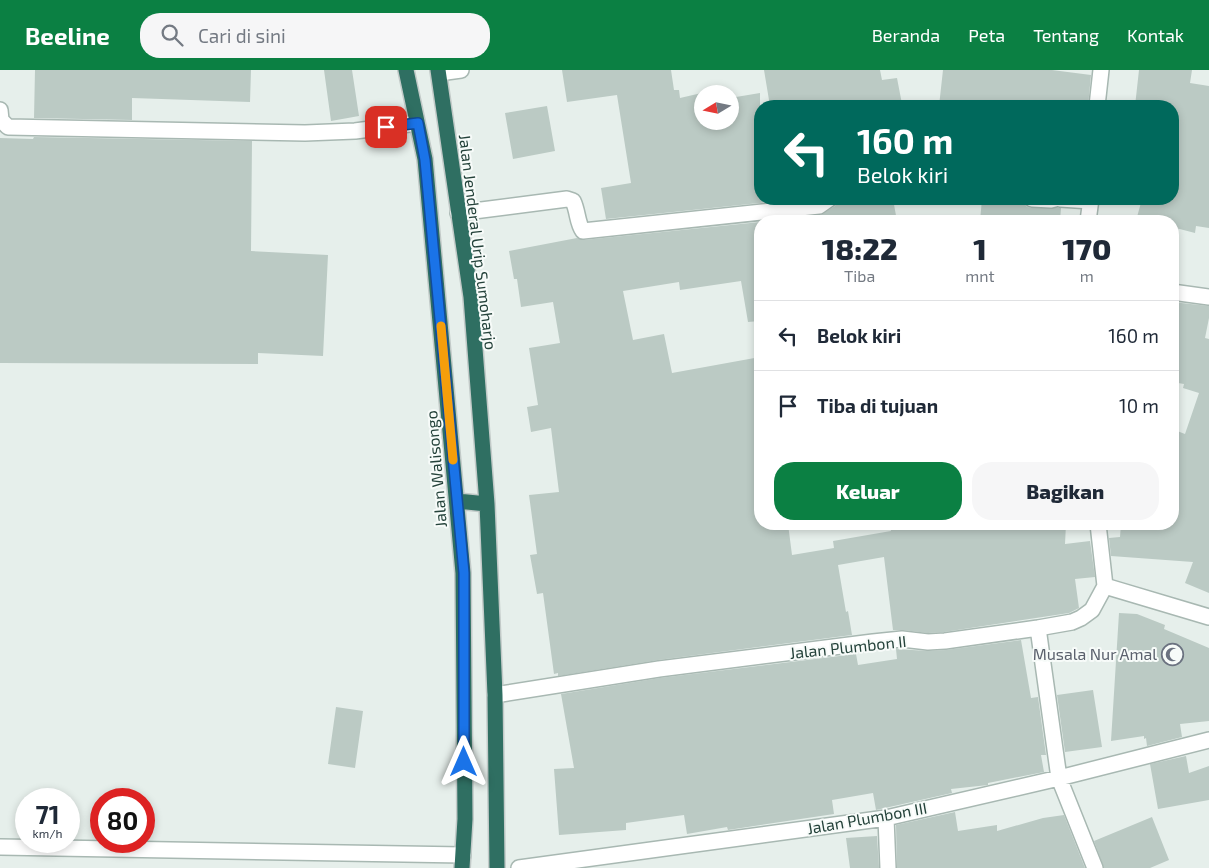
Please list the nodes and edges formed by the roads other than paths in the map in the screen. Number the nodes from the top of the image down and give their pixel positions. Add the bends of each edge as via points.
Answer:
1 (406, 70) edge
2 (461, 70) edge
3 (1101, 70) edge
4 (438, 72) edge
5 (1098, 100) edge
6 (0, 110) edge
7 (418, 123) junction
8 (820, 205) edge
9 (458, 213) junction
10 (1179, 293) edge
11 (1209, 297) edge
12 (457, 501) junction
13 (487, 504) junction
14 (1099, 530) edge
15 (1105, 586) junction
16 (1209, 617) edge
17 (1038, 628) junction
18 (495, 695) junction
19 (1209, 740) edge
20 (1059, 778) junction
21 (886, 818) junction
22 (0, 847) edge
23 (462, 862) edge
24 (497, 868) edge
25 (519, 868) edge
26 (888, 868) edge
27 (1095, 868) edge

1 - 7 highway, Jalan Walisongo
2 - 4 street
3 - 5 street
4 - 9 highway, Jalan Jenderal Urip Sumoharjo
6 - 7 street via 1,120 8,127 305,133
7 - 12 highway, Jalan Walisongo via 425,160
8 - 9 street via 583,231 577,209 568,199
9 - 13 highway, Jalan Jenderal Urip Sumoharjo via 470,297
10 - 11 street
12 - 13 highway
12 - 23 highway, Jalan Walisongo via 464,573
13 - 18 highway, Jalan Jenderal Urip Sumoharjo
14 - 15 street
15 - 16 street
15 - 17 street, Jalan Plumbon II via 1092,610 1081,618
17 - 18 street, Jalan Plumbon II via 945,641 902,639 873,642 659,669
17 - 20 street
18 - 24 highway, Jalan Jenderal Urip Sumoharjo
19 - 20 street, Jalan Plumbon III
20 - 21 street, Jalan Plumbon III
20 - 27 street
21 - 25 street, Jalan Plumbon III
21 - 26 street
22 - 23 street

